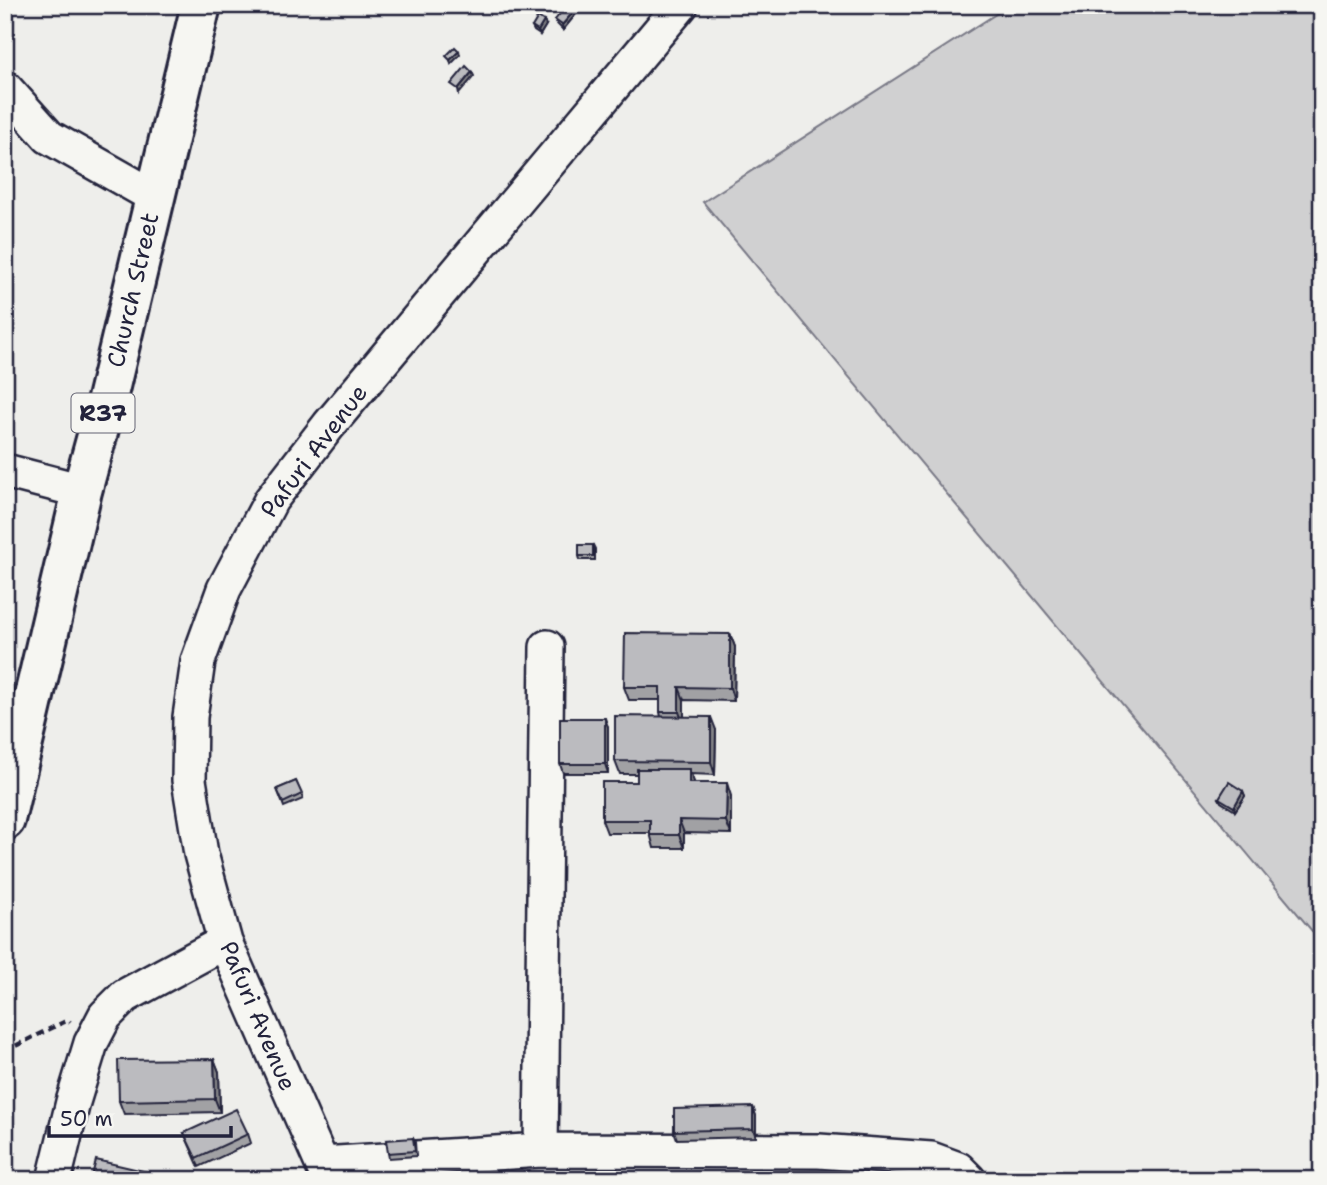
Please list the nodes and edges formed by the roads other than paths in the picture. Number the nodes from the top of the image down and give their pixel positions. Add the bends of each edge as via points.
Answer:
1 (201, 5) edge
2 (681, 5) edge
3 (5, 88) edge
4 (155, 197) junction
5 (5, 471) edge
6 (82, 491) junction
7 (547, 647) dead end
8 (5, 820) edge
9 (225, 942) junction
10 (541, 1150) junction
11 (325, 1172) edge
12 (54, 1180) edge
13 (968, 1180) edge

1 - 4 main road, Church Street / R37
2 - 9 street, Pafuri Avenue via 329,425 271,500 224,589 198,661 190,718 189,780 201,854
3 - 4 street via 49,137
4 - 6 main road, Church Street / R37
5 - 6 street
6 - 8 main road, Church Street / R37
7 - 10 street
9 - 11 street, Pafuri Avenue
9 - 12 street via 125,996 105,1016 72,1102
10 - 11 street
10 - 13 street via 819,1151 931,1159 958,1169

